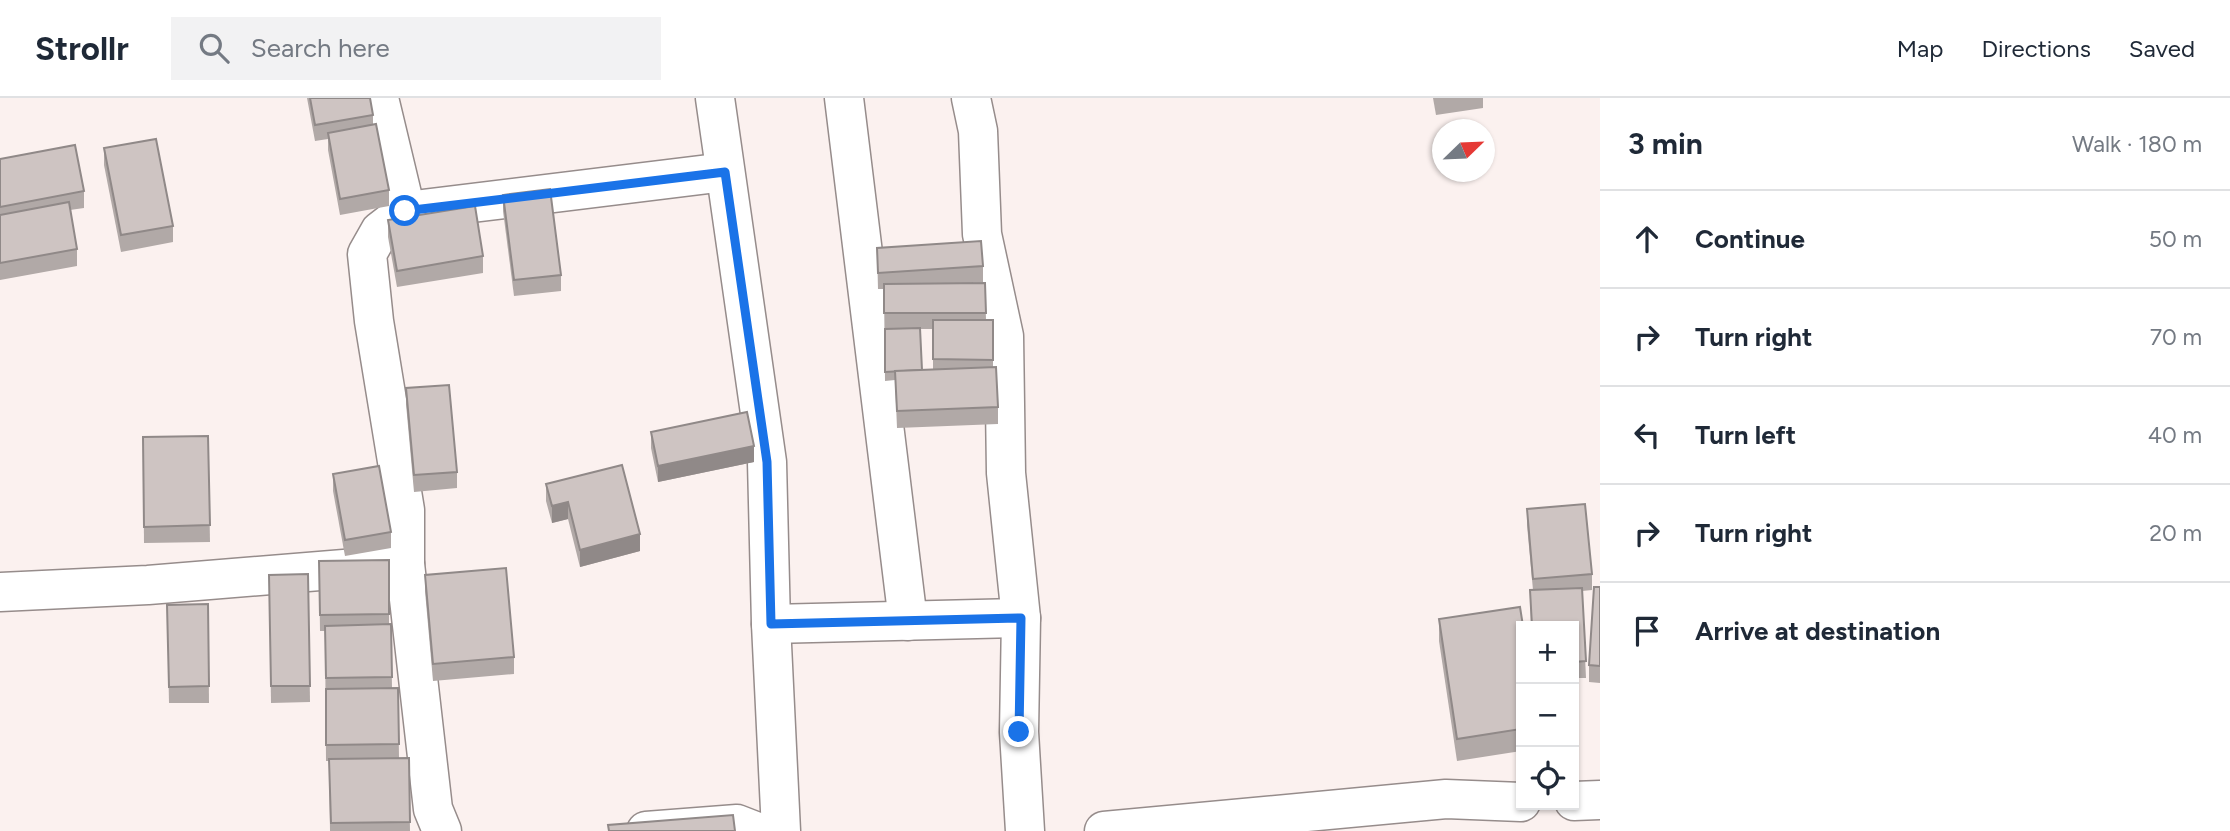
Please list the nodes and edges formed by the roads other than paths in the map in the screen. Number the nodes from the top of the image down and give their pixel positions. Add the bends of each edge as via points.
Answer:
1 (379, 98) edge
2 (715, 98) edge
3 (844, 98) edge
4 (971, 98) edge
5 (725, 172) junction
6 (405, 211) junction
7 (405, 564) junction
8 (0, 592) edge
9 (1021, 618) junction
10 (908, 621) junction
11 (771, 624) junction
12 (1600, 800) edge
13 (1579, 801) edge
14 (1516, 802) edge
15 (442, 831) edge
16 (646, 831) edge
17 (755, 831) edge
18 (781, 831) edge
19 (1025, 831) edge
20 (1104, 831) edge

1 - 6 street
2 - 5 street
3 - 10 street
4 - 9 street via 978,131 982,234 1004,336 1006,473
5 - 6 street
5 - 11 street via 767,462
6 - 7 street via 380,231 367,254 405,509
7 - 8 street
7 - 15 street via 433,809
9 - 10 street
9 - 19 street via 1019,732
10 - 11 street
11 - 18 street
12 - 13 street
14 - 20 street via 1446,799
16 - 17 street via 737,824

